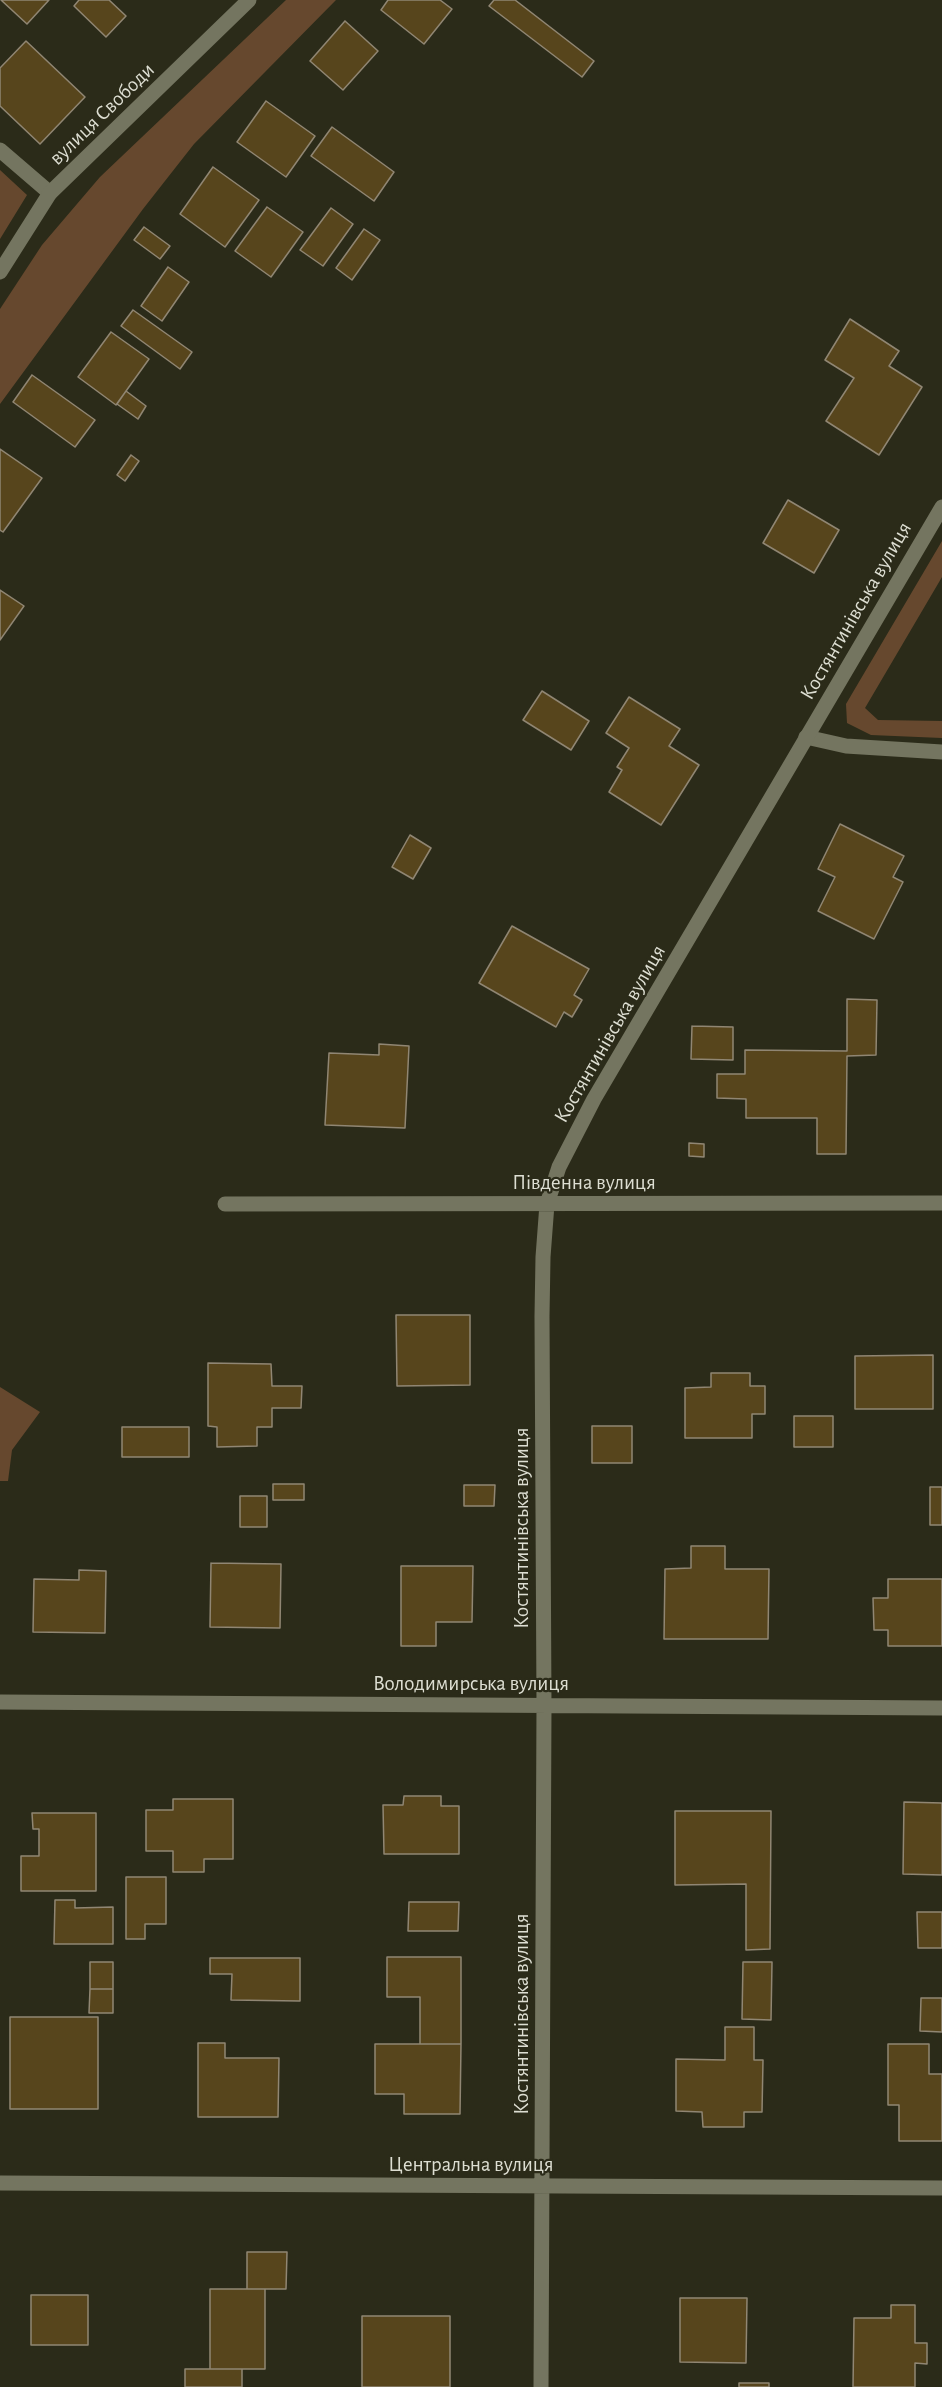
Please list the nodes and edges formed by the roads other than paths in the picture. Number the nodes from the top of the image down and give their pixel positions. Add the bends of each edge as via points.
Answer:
1 (249, 0) edge
2 (0, 150) edge
3 (50, 193) junction
4 (0, 272) edge
5 (942, 507) edge
6 (807, 737) junction
7 (942, 752) edge
8 (942, 1203) edge
9 (225, 1204) dead end
10 (547, 1204) junction
11 (0, 1702) edge
12 (544, 1706) junction
13 (942, 1708) edge
14 (0, 2183) edge
15 (543, 2186) junction
16 (942, 2188) edge
17 (541, 2387) edge

1 - 3 street, вулиця Свободи
2 - 3 street
3 - 4 street, вулиця Свободи
5 - 6 street, Костянтинівська вулиця
6 - 7 street via 855,747
6 - 10 street, Костянтинівська вулиця via 594,1099 559,1167
8 - 10 street, Південна вулиця
9 - 10 street, Південна вулиця
10 - 12 street, Костянтинівська вулиця via 542,1316
11 - 12 street, Володимирська вулиця
12 - 13 street, Володимирська вулиця
12 - 15 street, Костянтинівська вулиця
14 - 15 street, Центральна вулиця
15 - 16 street, Центральна вулиця
15 - 17 street, Костянтинівська вулиця

